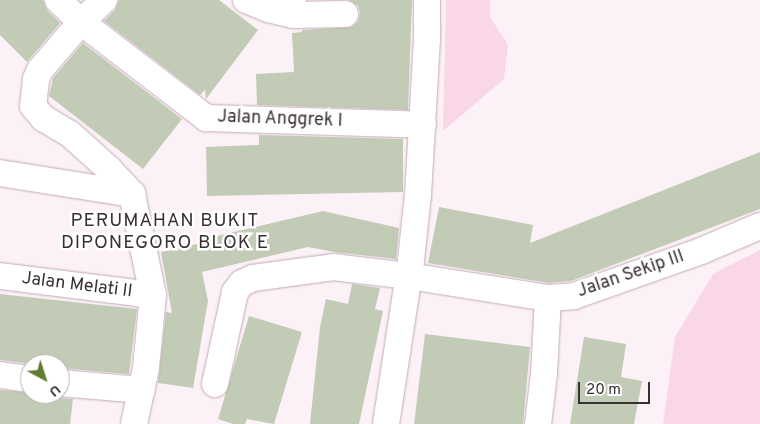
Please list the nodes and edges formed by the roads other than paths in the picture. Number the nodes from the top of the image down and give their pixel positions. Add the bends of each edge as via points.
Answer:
1 (58, 0) edge
2 (104, 0) edge
3 (246, 0) edge
4 (427, 0) edge
5 (293, 8) edge
6 (345, 14) dead end
7 (81, 22) junction
8 (423, 125) junction
9 (0, 173) edge
10 (132, 194) junction
11 (760, 226) edge
12 (0, 276) edge
13 (409, 276) junction
14 (153, 296) junction
15 (548, 298) junction
16 (0, 374) edge
17 (20, 377) edge
18 (70, 384) edge
19 (215, 384) dead end
20 (142, 390) junction
21 (134, 424) edge
22 (386, 424) edge
23 (538, 424) edge

1 - 7 street, Jalan Anggrek I
2 - 7 street
3 - 5 street via 268,9
4 - 8 street
5 - 6 street
7 - 8 street, Jalan Anggrek I via 206,118
7 - 10 street via 40,70 33,106 110,169
8 - 13 street
9 - 10 street
10 - 14 street
11 - 15 street, Jalan Sekip III via 701,251 574,296
12 - 14 street, Jalan Melati II
13 - 15 street, Jalan Sekip III
13 - 19 street, Jalan Sekip III via 333,267 253,278 242,283 235,292
13 - 22 street
14 - 20 street
15 - 23 street
16 - 17 street
18 - 20 street
20 - 21 street

